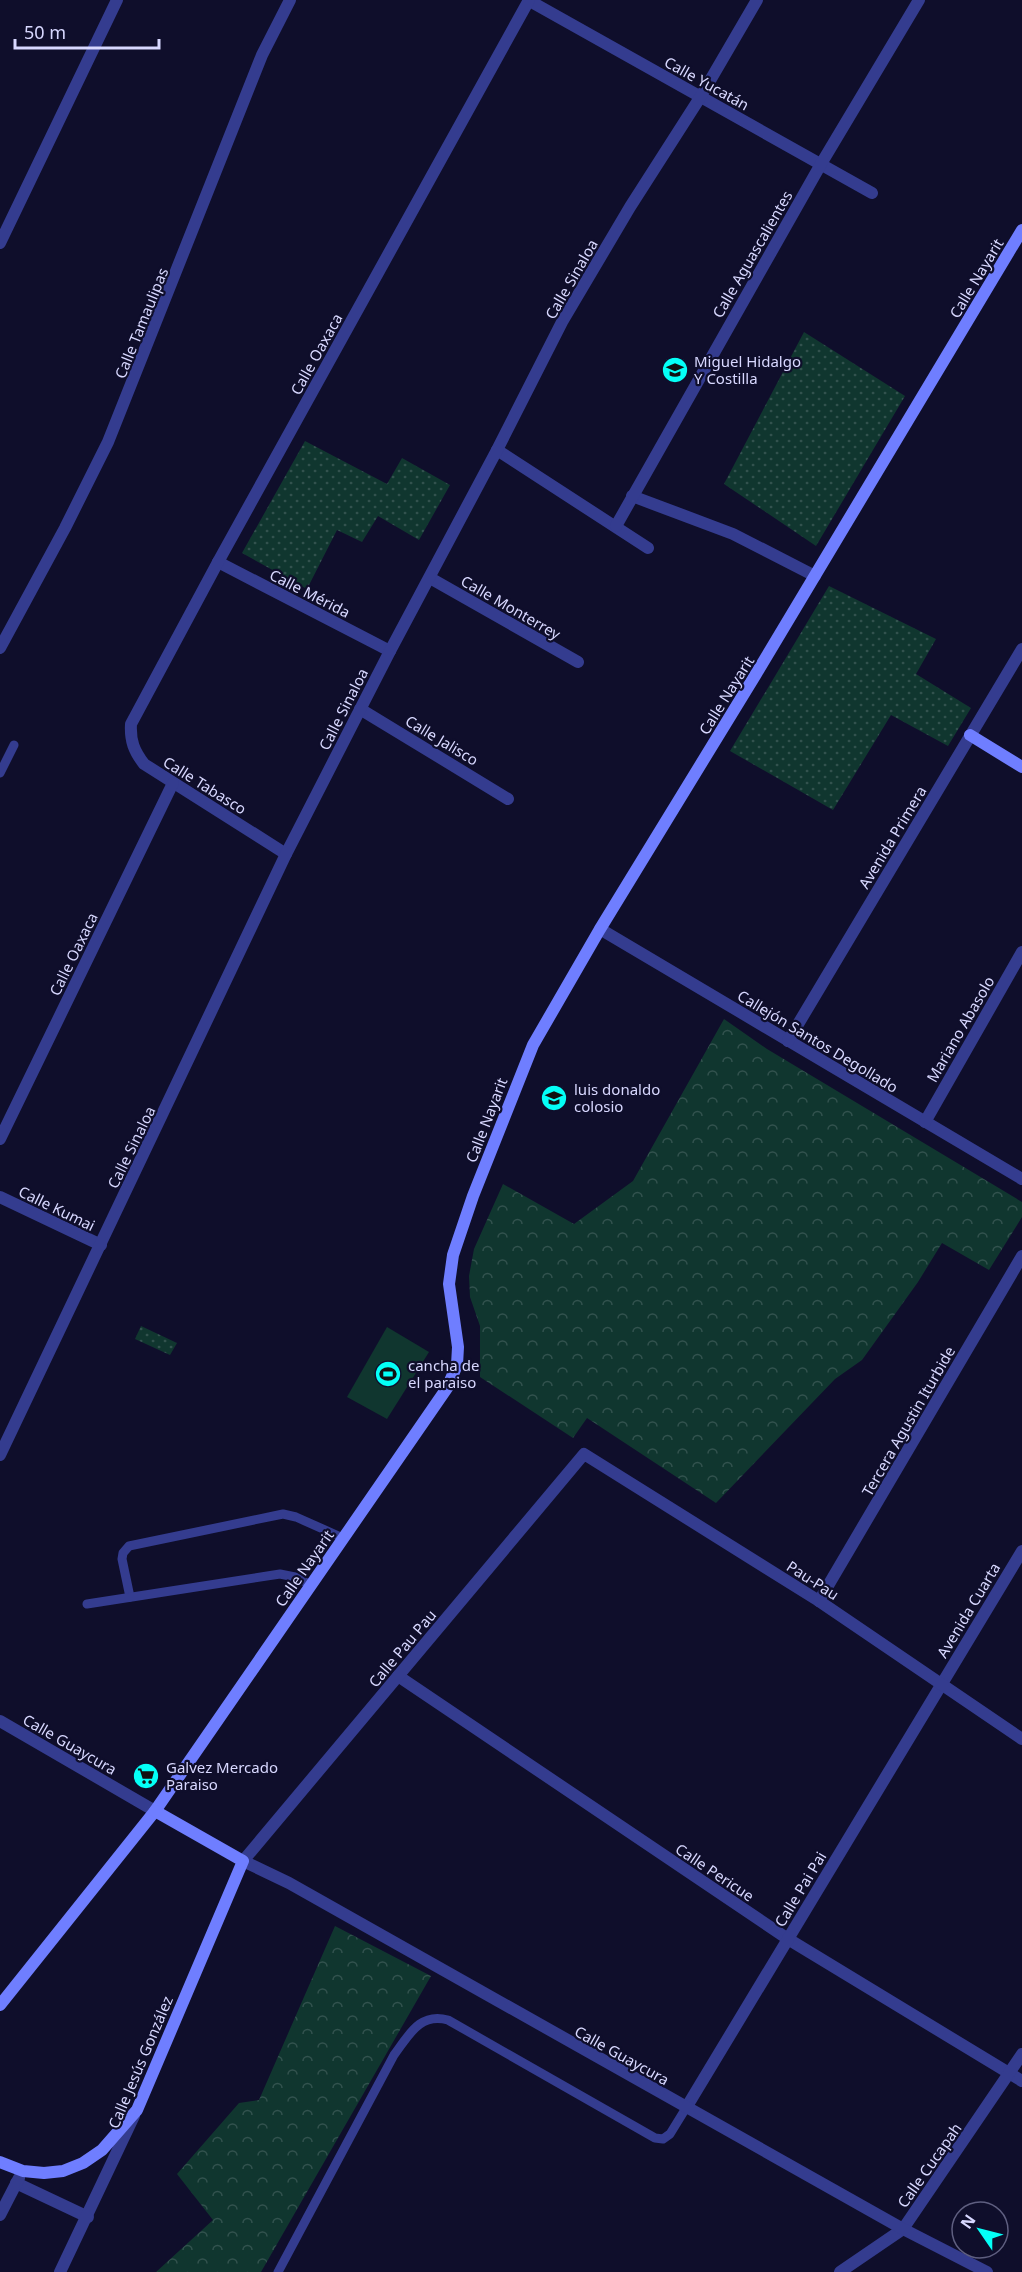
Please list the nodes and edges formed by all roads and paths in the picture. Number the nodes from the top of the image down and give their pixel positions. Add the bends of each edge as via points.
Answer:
1 (117, 0) edge
2 (290, 0) edge
3 (528, 0) edge
4 (757, 0) edge
5 (919, 0) edge
6 (701, 96) junction
7 (821, 164) junction
8 (872, 193) dead end
9 (1022, 230) edge
10 (1, 238) edge
11 (497, 450) junction
12 (633, 496) junction
13 (615, 526) junction
14 (648, 548) dead end
15 (218, 562) junction
16 (815, 576) junction
17 (430, 578) junction
18 (0, 648) edge
19 (1022, 649) edge
20 (390, 651) junction
21 (578, 662) dead end
22 (360, 709) junction
23 (131, 724) joint
24 (970, 735) junction
25 (14, 745) dead end
26 (1022, 767) edge
27 (0, 773) edge
28 (173, 783) junction
29 (508, 799) dead end
30 (286, 854) junction
31 (600, 929) junction
32 (1022, 952) edge
33 (788, 1041) junction
34 (924, 1122) junction
35 (0, 1139) edge
36 (1022, 1179) edge
37 (0, 1197) edge
38 (100, 1245) junction
39 (1022, 1256) edge
40 (0, 1455) edge
41 (584, 1455) joint
42 (343, 1538) junction
43 (1022, 1551) edge
44 (311, 1585) junction
45 (130, 1598) junction
46 (819, 1601) junction
47 (87, 1604) dead end
48 (398, 1676) junction
49 (941, 1685) junction
50 (0, 1721) edge
51 (1022, 1739) edge
52 (155, 1811) junction
53 (243, 1861) junction
54 (788, 1939) junction
55 (0, 2005) edge
56 (1022, 2055) edge
57 (1011, 2073) junction
58 (1022, 2081) edge
59 (686, 2108) junction
60 (136, 2110) junction
61 (0, 2162) edge
62 (23, 2171) junction
63 (16, 2183) junction
64 (0, 2215) edge
65 (88, 2217) junction
66 (903, 2229) junction
67 (60, 2272) edge
68 (278, 2272) edge
69 (840, 2272) edge
70 (987, 2272) edge

1 - 10 street
2 - 18 street, Calle Tamaulipas via 262,55 108,442
3 - 6 street, Calle Yucatán
3 - 15 street, Calle Oaxaca
4 - 6 street, Calle Sinaloa
5 - 7 street, Calle Aguascalientes
6 - 7 street, Calle Yucatán
6 - 11 street, Calle Sinaloa via 568,313
7 - 8 street, Calle Yucatán
7 - 12 street, Calle Aguascalientes
9 - 16 street, Calle Nayarit
11 - 13 street
11 - 17 street, Calle Sinaloa
12 - 13 street, Calle Aguascalientes
12 - 16 street via 733,534
13 - 14 street
15 - 20 street, Calle Mérida
15 - 23 street, Calle Oaxaca
16 - 31 street, Calle Nayarit
17 - 20 street, Calle Sinaloa
17 - 21 street, Calle Monterrey
19 - 24 street, Avenida Primera
20 - 22 street, Calle Sinaloa
22 - 29 street, Calle Jalisco
22 - 30 street, Calle Sinaloa
23 - 28 street, Calle Tabasco via 135,753 144,764
24 - 26 street
24 - 33 street, Avenida Primera
25 - 27 lane
28 - 30 street, Calle Tabasco
28 - 35 street, Calle Oaxaca
30 - 38 street, Calle Sinaloa
31 - 33 street, Callejón Santos Degollado
31 - 42 street, Calle Nayarit via 533,1045 453,1255 449,1284 457,1365 447,1388
32 - 34 street, Mariano Abasolo
33 - 34 street, Callejón Santos Degollado
34 - 36 street, Callejón Santos Degollado
37 - 38 street, Calle Kumai
38 - 40 street, Calle Sinaloa
39 - 46 street, Tercera Agustin Iturbide
41 - 46 street, Pau-Pau
41 - 48 street, Calle Pau Pau
42 - 44 street, Calle Nayarit
42 - 45 lane via 283,1514 129,1546 122,1559
43 - 49 street, Avenida Cuarta
44 - 45 lane via 280,1574
44 - 52 street, Calle Nayarit
45 - 47 lane
46 - 49 street, Pau-Pau
48 - 53 street, Calle Pau Pau
48 - 54 street, Calle Pericue
49 - 51 street, Pau-Pau
49 - 54 street, Calle Pai Pai
50 - 52 street, Calle Guaycura
52 - 53 street
52 - 55 street, Calle Nayarit
53 - 59 street, Calle Guaycura via 289,1883
53 - 60 street, Calle Jesús González
54 - 57 street, Calle Pericue
54 - 59 street, Calle Pai Pai
56 - 57 street, Calle Cucapah
57 - 58 street, Calle Pericue
57 - 66 street, Calle Cucapah
59 - 66 street, Calle Guaycura
59 - 68 lane via 670,2134 663,2139 655,2138 448,2020 425,2019 394,2055
60 - 62 street via 102,2150 83,2163 63,2171
60 - 65 street, Calle Jesús González
61 - 62 street
62 - 63 street
63 - 64 street
63 - 65 street
65 - 67 street, Calle Jesús González
66 - 69 street, Calle Cucapah
66 - 70 street, Calle Guaycura

